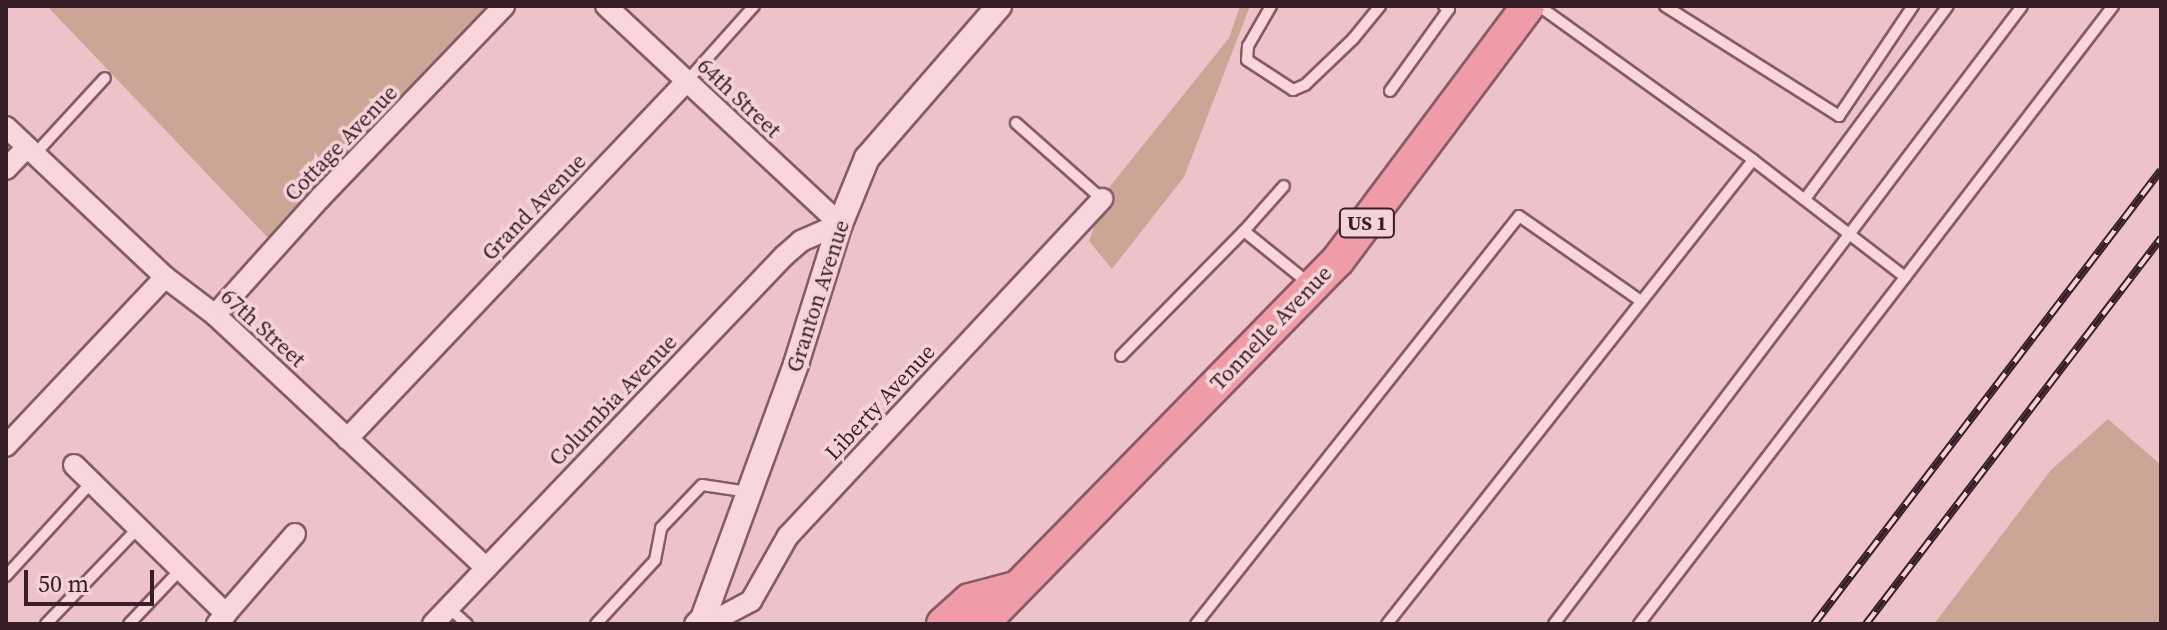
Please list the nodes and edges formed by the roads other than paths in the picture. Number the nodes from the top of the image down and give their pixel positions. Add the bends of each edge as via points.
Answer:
1 (504, 6) edge
2 (606, 6) edge
3 (754, 6) edge
4 (999, 6) edge
5 (1271, 6) edge
6 (1380, 6) edge
7 (1444, 6) edge
8 (1528, 6) edge
9 (1539, 6) edge
10 (1665, 6) edge
11 (1913, 6) edge
12 (1948, 6) edge
13 (2022, 6) edge
14 (2113, 6) edge
15 (105, 78) dead end
16 (686, 82) junction
17 (1390, 91) dead end
18 (1016, 123) dead end
19 (6, 127) edge
20 (31, 150) junction
21 (1753, 160) junction
22 (6, 169) edge
23 (1284, 186) dead end
24 (1102, 199) joint
25 (1805, 199) junction
26 (840, 224) junction
27 (1244, 231) junction
28 (1849, 234) junction
29 (165, 277) junction
30 (1905, 277) junction
31 (1312, 286) junction
32 (1641, 301) junction
33 (215, 315) junction
34 (1121, 356) dead end
35 (347, 439) junction
36 (6, 446) edge
37 (74, 465) dead end
38 (91, 483) junction
39 (751, 492) junction
40 (138, 528) junction
41 (295, 534) dead end
42 (486, 568) junction
43 (180, 570) junction
44 (6, 576) edge
45 (1018, 587) junction
46 (449, 608) junction
47 (221, 619) edge
48 (700, 621) edge
49 (46, 624) edge
50 (129, 624) edge
51 (433, 624) edge
52 (467, 624) edge
53 (596, 624) edge
54 (943, 624) edge
55 (982, 624) edge
56 (1196, 624) edge
57 (1387, 624) edge
58 (1554, 624) edge
59 (1639, 624) edge

1 - 33 street, Cottage Avenue
2 - 16 street, 64th Street
3 - 16 lane, Grand Avenue
4 - 26 street, Granton Avenue via 867,158
5 - 6 lane via 1248,46 1247,60 1293,90 1353,39
7 - 17 lane via 1449,9
8 - 31 main road, Tonnelle Avenue / US 1 via 1363,229
9 - 21 lane
10 - 11 lane via 1839,116
12 - 25 lane
13 - 28 lane
14 - 30 lane
15 - 20 lane
16 - 26 street, 64th Street
16 - 35 street, Grand Avenue
18 - 24 lane
19 - 20 street, 67th Street
20 - 22 street
20 - 29 street, 67th Street
21 - 25 lane
21 - 32 lane
23 - 27 lane
24 - 48 street, Liberty Avenue via 788,536 751,601
25 - 28 lane
26 - 39 street, Granton Avenue
26 - 42 street, Columbia Avenue via 801,241 784,256
27 - 31 lane
27 - 34 lane
28 - 30 lane
28 - 58 lane
29 - 33 street, 67th Street
29 - 36 street
30 - 59 lane
31 - 45 main road, Tonnelle Avenue / US 1
32 - 56 lane via 1519,216
32 - 57 lane
33 - 35 street, 67th Street
35 - 42 street, 67th Street
37 - 38 street
38 - 40 street
38 - 44 lane
39 - 48 street, Granton Avenue
39 - 53 lane via 702,485 661,528 655,560
40 - 43 street
40 - 49 lane
41 - 47 street
42 - 46 street, Columbia Avenue
43 - 47 street
43 - 50 lane
45 - 54 main road via 970,600
45 - 55 main road, Tonnelle Avenue / US 1
46 - 51 street, Columbia Avenue
46 - 52 lane

